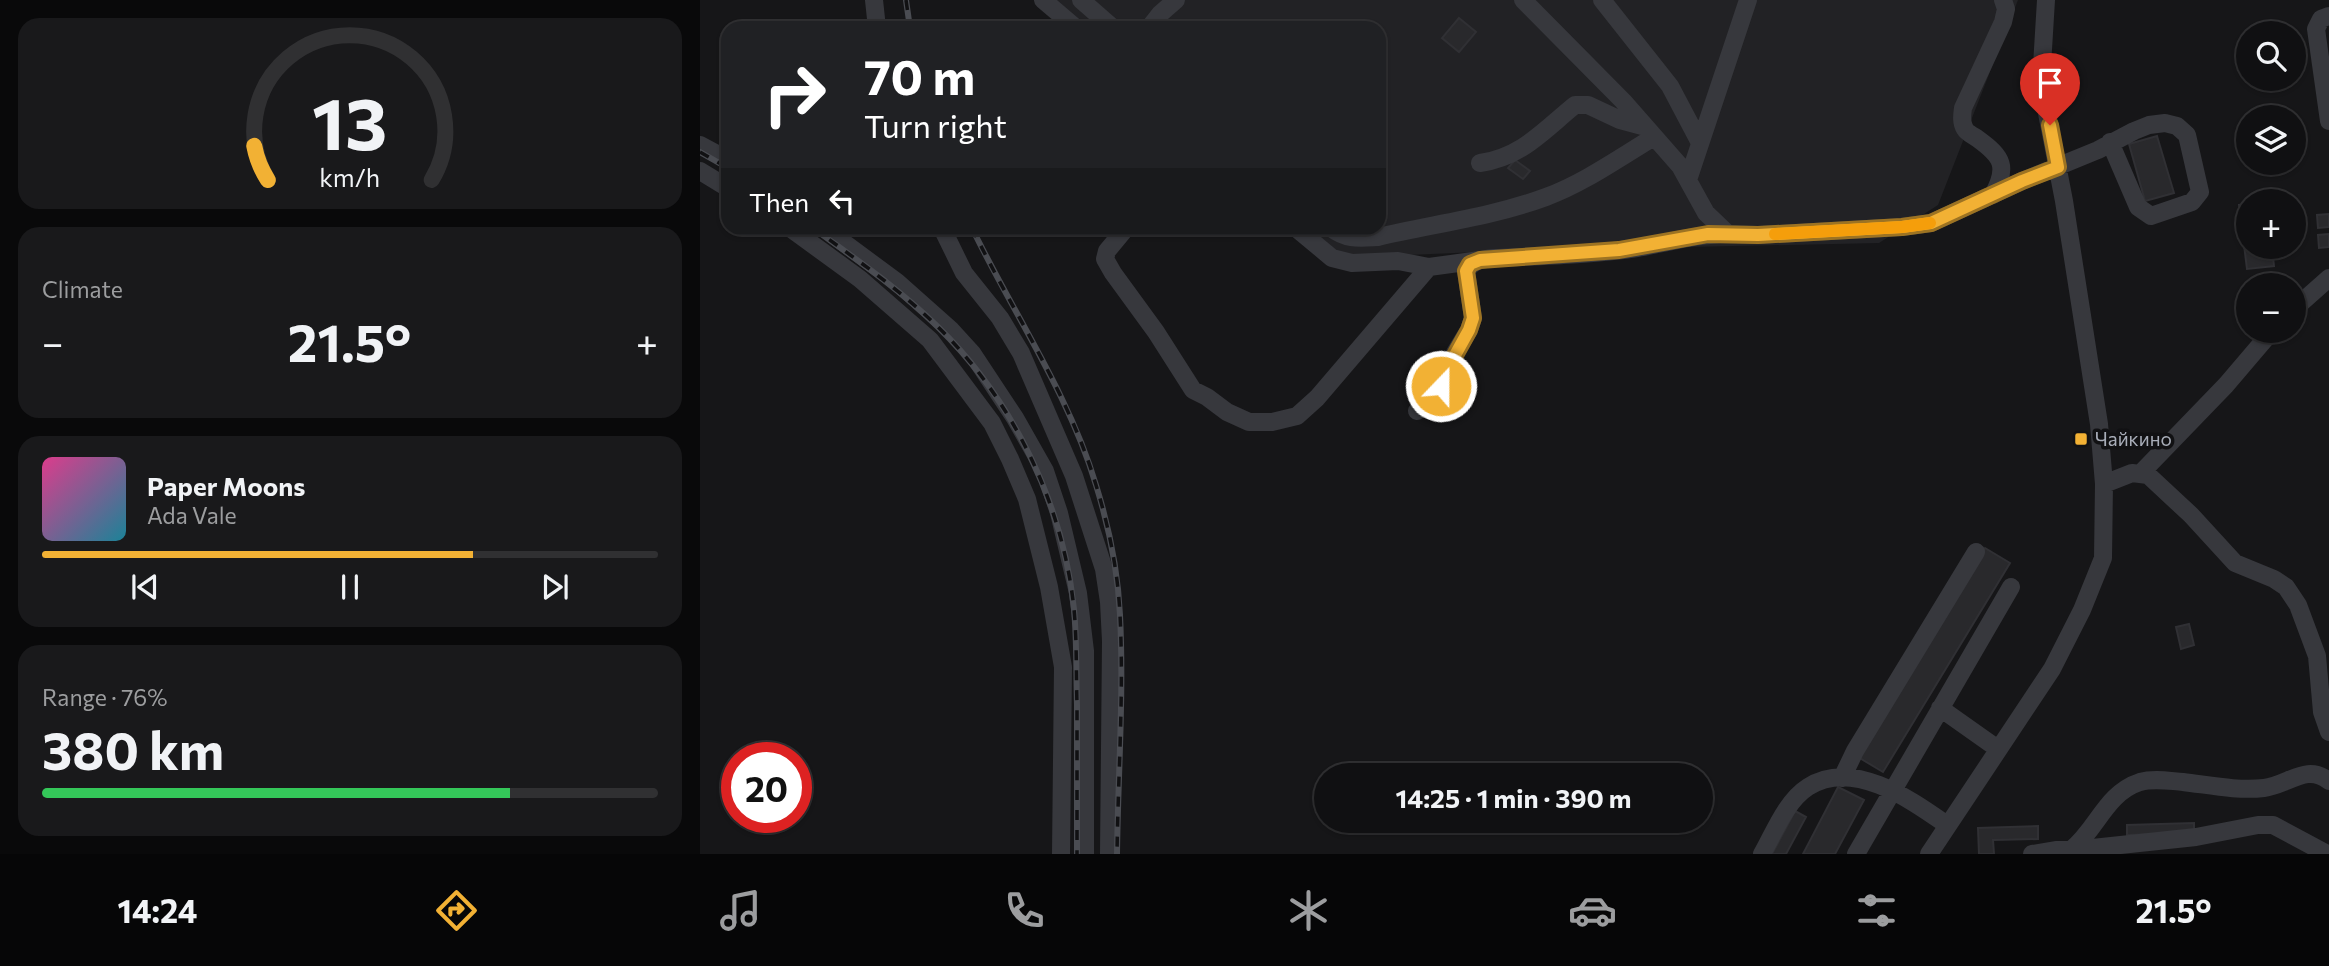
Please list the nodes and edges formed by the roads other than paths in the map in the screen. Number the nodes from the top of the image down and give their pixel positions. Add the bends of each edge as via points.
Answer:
1 (874, 0) edge
2 (1043, 0) edge
3 (1081, 0) edge
4 (1176, 0) edge
5 (1523, 0) edge
6 (1602, 0) edge
7 (1748, 0) edge
8 (2003, 0) edge
9 (2046, 0) edge
10 (2329, 16) edge
11 (876, 21) edge
12 (1068, 21) edge
13 (1105, 21) edge
14 (1154, 21) edge
15 (2329, 121) edge
16 (1650, 132) junction
17 (1699, 141) junction
18 (2110, 142) junction
19 (700, 145) edge
20 (721, 156) edge
21 (1480, 163) dead end
22 (2058, 167) junction
23 (700, 172) edge
24 (1688, 180) junction
25 (721, 183) edge
26 (1993, 195) junction
27 (1728, 234) junction
28 (800, 235) edge
29 (833, 235) edge
30 (946, 235) edge
31 (1120, 235) edge
32 (1304, 235) edge
33 (1341, 235) edge
34 (1480, 260) junction
35 (1429, 267) junction
36 (2329, 278) edge
37 (2306, 298) edge
38 (2261, 343) edge
39 (1417, 411) dead end
40 (2141, 473) junction
41 (2105, 484) junction
42 (1976, 552) dead end
43 (2011, 587) dead end
44 (1940, 708) junction
45 (2329, 732) edge
46 (1998, 749) junction
47 (1842, 778) junction
48 (2329, 781) edge
49 (1892, 790) junction
50 (1947, 825) junction
51 (2072, 849) junction
52 (1061, 854) edge
53 (1085, 854) edge
54 (1109, 854) edge
55 (1762, 854) edge
56 (1856, 854) edge
57 (1929, 854) edge
58 (2032, 854) edge
59 (2327, 854) edge

1 - 11 street
2 - 12 street
3 - 13 street
4 - 14 street
5 - 16 street
6 - 17 street via 1670,86
7 - 17 street
8 - 26 street via 2003,22 1961,118 1965,131 1991,150 2002,169
9 - 22 street via 2041,82
10 - 15 street via 2321,19 2316,29
16 - 21 street via 1588,104 1575,104 1514,153
16 - 24 street
16 - 33 street via 1582,181 1545,197 1378,237
17 - 24 street
18 - 18 street via 2149,125 2177,126 2187,135 2200,192 2192,202 2151,216 2138,207
18 - 22 street
19 - 20 street
22 - 26 street
22 - 41 street
23 - 25 street
24 - 27 street via 1706,213
26 - 27 street via 1931,223
27 - 34 street via 1602,252
28 - 52 street via 860,279 930,340 992,423 1027,499 1063,667
29 - 53 street via 927,307 972,353 1045,471 1071,557 1085,651
30 - 54 street via 964,272 1000,317 1021,353 1074,476 1104,569 1111,641
31 - 35 street via 1105,258 1193,390 1249,422 1297,416
32 - 35 street via 1332,258
34 - 35 street
34 - 39 street via 1466,271 1473,318 1469,330 1436,395
36 - 37 street
38 - 40 street
40 - 41 street
40 - 45 street via 2192,515 2235,563 2286,587 2298,605 2317,656 2322,712
41 - 46 street via 2103,558 2052,670
42 - 47 street
43 - 44 street
44 - 46 street
44 - 49 street
46 - 50 street
47 - 49 street
47 - 55 street via 1807,787 1790,806
48 - 51 street via 2309,773 2262,788 2157,779 2139,782 2109,801
49 - 50 street
49 - 56 street
50 - 57 street
51 - 58 street
51 - 59 street via 2273,825

